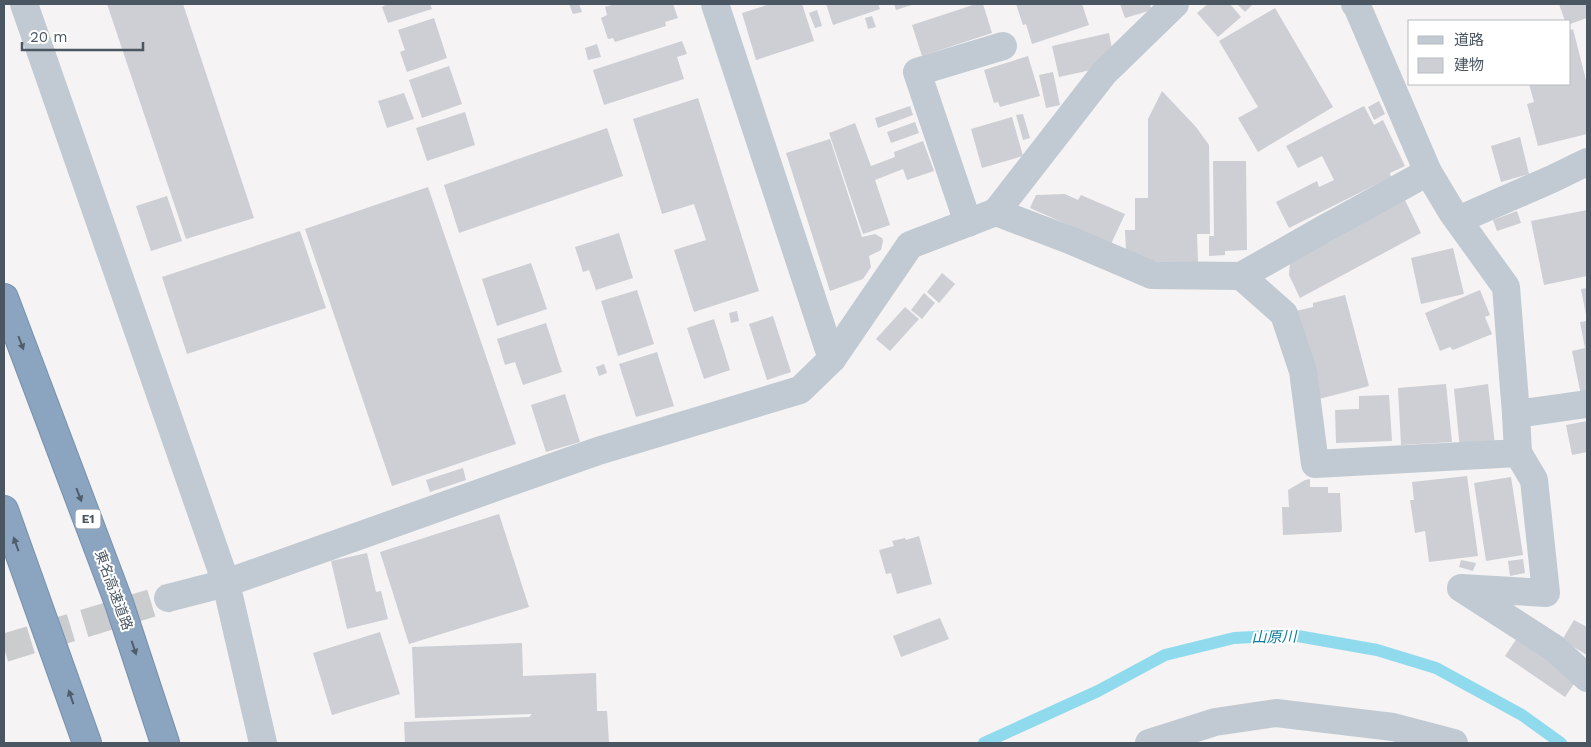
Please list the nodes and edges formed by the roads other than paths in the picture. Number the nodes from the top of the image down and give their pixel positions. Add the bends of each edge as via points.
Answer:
1 (24, 4) edge
2 (715, 4) edge
3 (1175, 4) edge
4 (1355, 4) edge
5 (1003, 46) dead end
6 (1587, 162) edge
7 (1428, 172) junction
8 (996, 212) junction
9 (1458, 220) junction
10 (968, 223) junction
11 (1241, 276) junction
12 (4, 298) edge
13 (832, 359) junction
14 (1587, 404) edge
15 (1516, 414) junction
16 (1518, 453) junction
17 (4, 510) edge
18 (226, 583) junction
19 (168, 598) tunnel mouth
20 (1587, 678) edge
21 (87, 743) edge
22 (165, 743) edge
23 (263, 743) edge
24 (1149, 743) edge
25 (1454, 743) edge

1 - 18 street
2 - 13 street
3 - 8 street via 1104,73
4 - 7 street
5 - 10 street via 917,72
6 - 9 street
7 - 9 street
7 - 11 street
8 - 10 street
8 - 11 street via 1152,275
9 - 15 street via 1506,287
10 - 13 street via 910,245
11 - 16 street via 1284,314 1303,371 1315,464
12 -> 22 highway, 東名高速道路 / E1 via 120,603
13 - 18 street via 800,390 598,451
14 - 15 street
15 - 16 street
16 - 20 street via 1534,480 1546,593 1461,588 1554,648
21 -> 17 highway
18 - 19 street
18 - 23 street
24 - 25 street via 1215,722 1276,713 1393,727

